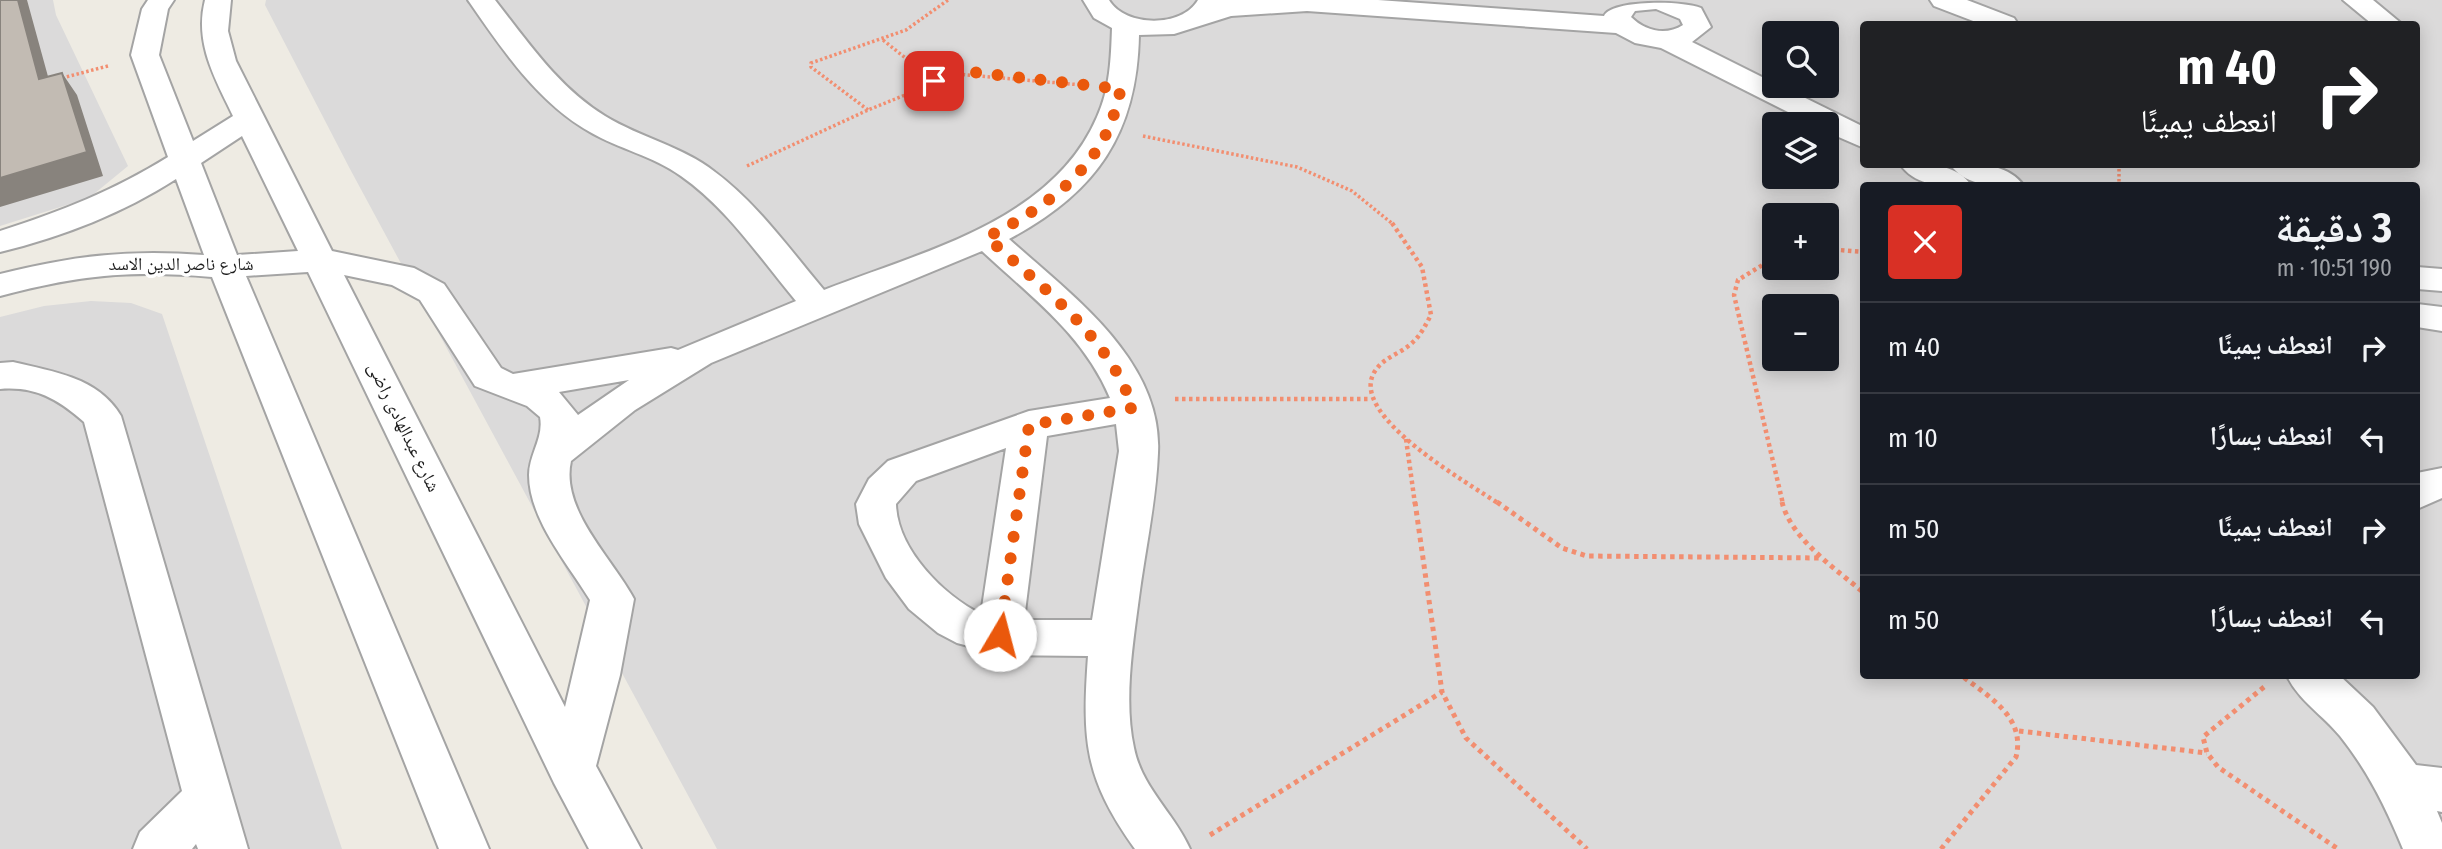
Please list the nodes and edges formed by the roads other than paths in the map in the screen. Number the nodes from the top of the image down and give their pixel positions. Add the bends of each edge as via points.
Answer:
1 (160, 0) edge
2 (218, 0) edge
3 (481, 0) edge
4 (1095, 0) edge
5 (1566, 0) edge
6 (1943, 0) edge
7 (2356, 0) edge
8 (1674, 2) edge
9 (1206, 7) edge
10 (1625, 15) junction
11 (1996, 21) edge
12 (2384, 21) edge
13 (1126, 25) junction
14 (1697, 27) junction
15 (1665, 39) junction
16 (1762, 66) edge
17 (1829, 98) edge
18 (1860, 113) edge
19 (249, 119) junction
20 (1860, 137) edge
21 (184, 161) junction
22 (1922, 168) edge
23 (1973, 168) edge
24 (1948, 182) edge
25 (2000, 182) edge
26 (987, 237) junction
27 (0, 242) edge
28 (321, 260) junction
29 (225, 267) junction
30 (2420, 278) edge
31 (2442, 280) edge
32 (0, 285) edge
33 (818, 305) junction
34 (2420, 316) edge
35 (2442, 319) edge
36 (698, 354) junction
37 (0, 376) edge
38 (511, 387) junction
39 (1131, 403) junction
40 (1029, 425) junction
41 (553, 454) junction
42 (2442, 483) edge
43 (2420, 491) edge
44 (1000, 635) junction
45 (1111, 638) junction
46 (2288, 680) edge
47 (572, 768) junction
48 (2422, 788) edge
49 (209, 799) junction
50 (1182, 845) edge
51 (158, 849) edge
52 (223, 849) edge
53 (464, 849) edge
54 (616, 849) edge
55 (2428, 849) edge

1 - 21 street via 145,55
2 - 19 street, شارع عبدالهادى راضى via 213,13 215,37
3 - 33 street via 567,104 594,123 691,168
4 - 13 street via 1100,11
5 - 10 street
6 - 11 street
7 - 12 street
8 - 10 street via 1648,1
8 - 14 street via 1692,14
9 - 10 street via 1307,3
9 - 13 street via 1167,27
10 - 15 street via 1640,35
13 - 26 street via 1121,89 1108,130 1088,161 1059,192 1020,221
14 - 15 street via 1680,38
14 - 16 street
15 - 20 street
17 - 18 street
19 - 21 street
19 - 28 street, شارع عبدالهادى راضى
21 - 27 street via 134,192
21 - 29 street
22 - 24 street
23 - 25 street
26 - 33 street
26 - 39 street via 1091,334 1114,364
28 - 29 street, شارع ناصر الدين الاسد
28 - 38 street, شارع ناصر الدين الاسد via 418,282 432,292 488,377
28 - 47 street, شارع عبدالهادى راضى
29 - 32 street, شارع ناصر الدين الاسد via 107,263
29 - 53 street
30 - 31 street
33 - 36 street
34 - 35 street
36 - 38 street
36 - 41 street via 622,401
37 - 49 street via 69,388 102,416
38 - 41 street, شارع ناصر الدين الاسد via 539,396 556,410 561,430
39 - 40 street
39 - 45 street via 1139,451
40 - 44 street
40 - 44 street via 902,471 886,486 876,505 876,523 924,596 973,630
41 - 47 street, شارع ناصر الدين الاسد via 549,473 553,499 612,599
42 - 43 street
44 - 45 street
45 - 50 street via 1107,716 1119,778 1138,813
46 - 48 street via 2356,721
47 - 54 street, شارع عبدالهادى راضى
48 - 55 street
49 - 51 street
49 - 52 street

